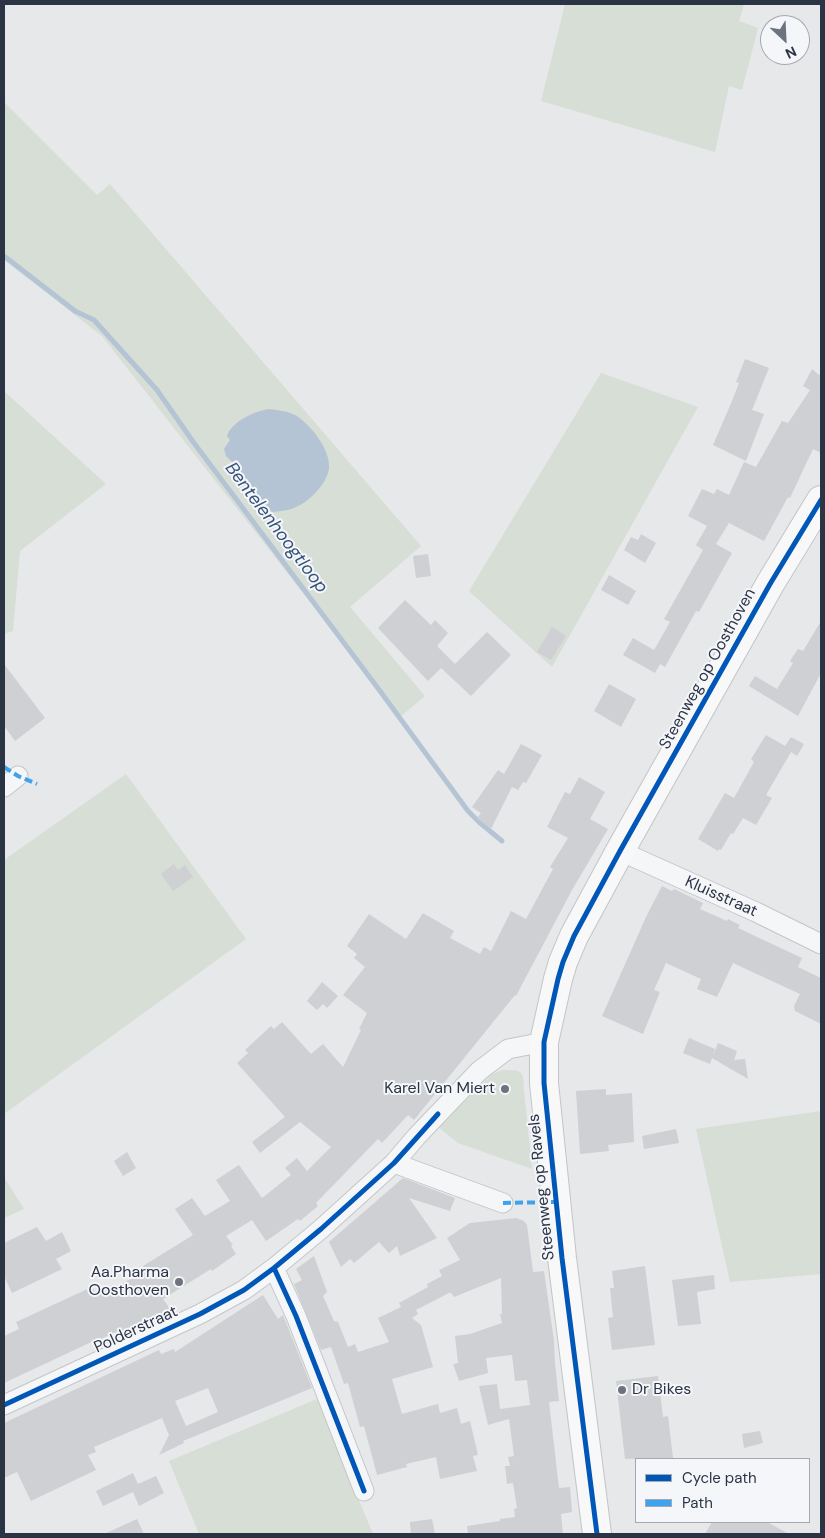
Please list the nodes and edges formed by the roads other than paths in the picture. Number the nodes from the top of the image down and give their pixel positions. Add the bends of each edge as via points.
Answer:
1 (821, 500) edge
2 (620, 851) junction
3 (821, 944) edge
4 (544, 1042) junction
5 (394, 1163) junction
6 (503, 1203) dead end
7 (274, 1268) junction
8 (4, 1405) edge
9 (364, 1491) dead end
10 (597, 1534) edge

1 - 2 main road, Steenweg op Oosthoven
2 - 3 street, Kluisstraat
2 - 4 main road, Steenweg op Ravels via 563,962
4 - 5 street, Polderstraat via 508,1049 478,1071
4 - 10 main road, Steenweg op Ravels via 544,1083 554,1184
5 - 6 street
5 - 7 street, Polderstraat
7 - 8 street, Polderstraat via 208,1311
7 - 9 street

